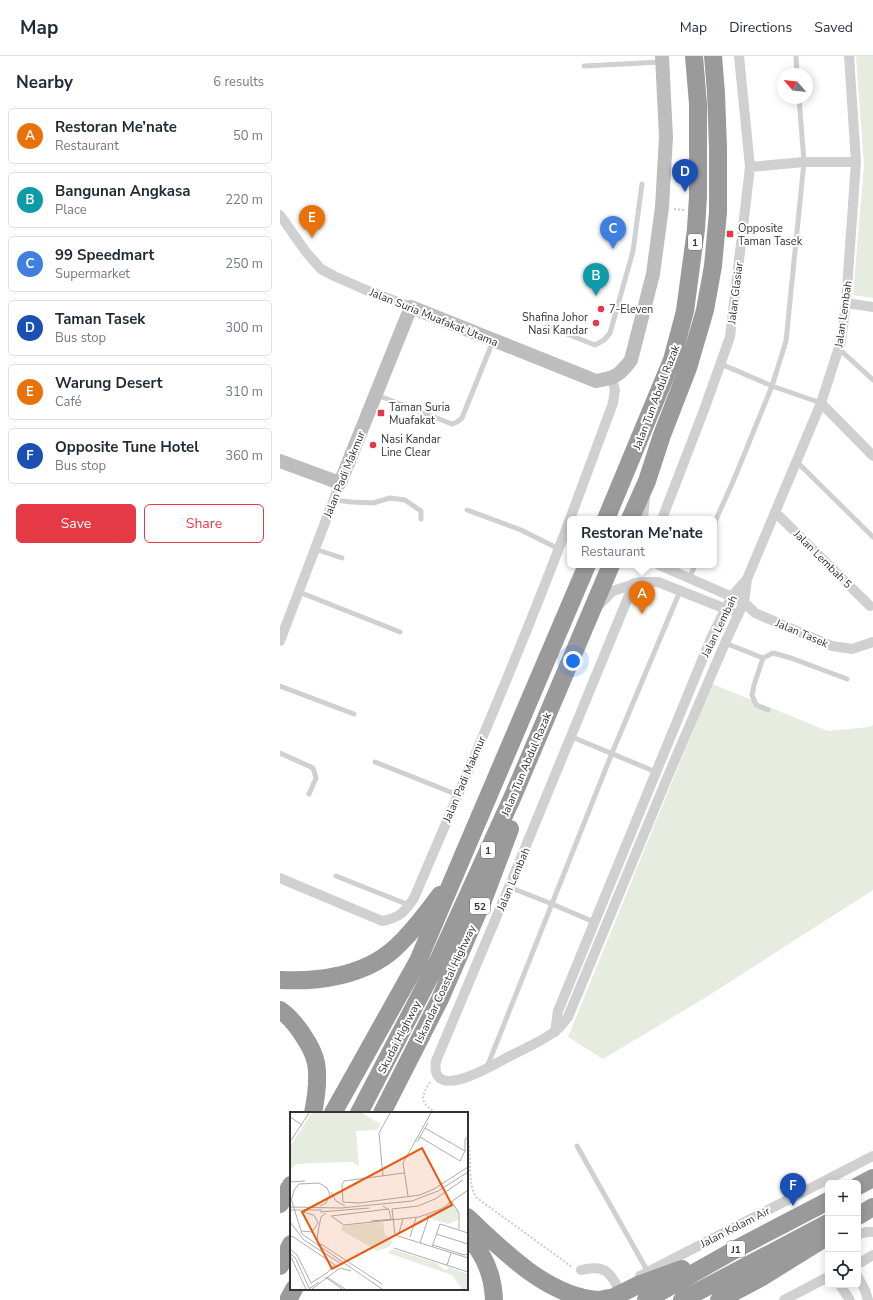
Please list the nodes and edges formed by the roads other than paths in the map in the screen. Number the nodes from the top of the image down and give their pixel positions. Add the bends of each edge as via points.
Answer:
1 (694, 56) edge
2 (713, 56) edge
3 (739, 56) edge
4 (796, 56) edge
5 (849, 56) edge
6 (662, 59) edge
7 (584, 66) dead end
8 (797, 68) edge
9 (799, 104) edge
10 (804, 162) junction
11 (856, 162) junction
12 (750, 167) junction
13 (642, 184) dead end
14 (280, 215) edge
15 (846, 303) junction
16 (411, 307) junction
17 (873, 307) edge
18 (547, 326) dead end
19 (493, 340) junction
20 (839, 349) junction
21 (721, 364) junction
22 (612, 379) junction
23 (873, 380) edge
24 (772, 386) junction
25 (376, 395) junction
26 (821, 403) junction
27 (873, 456) edge
28 (280, 461) edge
29 (796, 461) junction
30 (647, 481) junction
31 (340, 483) junction
32 (334, 500) junction
33 (467, 510) dead end
34 (775, 512) junction
35 (571, 516) edge
36 (607, 516) edge
37 (631, 516) edge
38 (643, 516) edge
39 (663, 516) edge
40 (717, 517) edge
41 (421, 519) dead end
42 (567, 527) edge
43 (873, 537) edge
44 (315, 549) junction
45 (559, 549) junction
46 (342, 558) dead end
47 (586, 568) edge
48 (610, 568) edge
49 (665, 568) edge
50 (694, 568) edge
51 (689, 579) junction
52 (747, 579) junction
53 (634, 583) junction
54 (680, 590) junction
55 (298, 592) junction
56 (732, 596) junction
57 (744, 602) junction
58 (870, 606) dead end
59 (726, 608) junction
60 (755, 613) junction
61 (739, 614) junction
62 (588, 620) junction
63 (400, 632) dead end
64 (280, 641) edge
65 (873, 642) edge
66 (725, 643) junction
67 (763, 658) junction
68 (847, 679) dead end
69 (280, 686) edge
70 (768, 710) dead end
71 (354, 714) dead end
72 (572, 737) junction
73 (537, 738) junction
74 (280, 753) edge
75 (612, 753) junction
76 (376, 762) dead end
77 (656, 772) junction
78 (668, 776) junction
79 (309, 794) dead end
80 (458, 795) junction
81 (461, 858) junction
82 (336, 876) dead end
83 (280, 878) edge
84 (510, 887) junction
85 (552, 904) junction
86 (409, 905) junction
87 (594, 922) junction
88 (606, 927) junction
89 (438, 962) joint
90 (280, 980) edge
91 (280, 1010) edge
92 (555, 1032) junction
93 (406, 1066) junction
94 (486, 1069) junction
95 (313, 1112) edge
96 (334, 1112) edge
97 (360, 1112) edge
98 (383, 1112) edge
99 (394, 1112) edge
100 (577, 1146) dead end
101 (873, 1156) edge
102 (873, 1178) edge
103 (861, 1184) edge
104 (290, 1187) edge
105 (825, 1203) edge
106 (873, 1203) edge
107 (280, 1204) edge
108 (873, 1206) edge
109 (861, 1208) edge
110 (861, 1214) edge
111 (468, 1218) edge
112 (825, 1225) edge
113 (873, 1232) edge
114 (861, 1233) edge
115 (468, 1237) edge
116 (825, 1238) edge
117 (825, 1245) edge
118 (290, 1246) edge
119 (738, 1248) junction
120 (873, 1255) edge
121 (798, 1256) junction
122 (861, 1262) edge
123 (280, 1266) edge
124 (577, 1268) road end
125 (648, 1272) junction
126 (825, 1279) edge
127 (861, 1283) edge
128 (842, 1288) edge
129 (293, 1290) edge
130 (619, 1290) junction
131 (288, 1300) edge
132 (494, 1300) edge
133 (599, 1300) edge
134 (646, 1300) edge
135 (682, 1300) edge
136 (718, 1300) edge
137 (784, 1300) edge
138 (850, 1300) edge
139 (868, 1300) edge

1 - 36 highway, Jalan Tun Abdul Razak / 1 via 698,104 697,211 685,311 672,360
2 - 30 highway, Jalan Tun Abdul Razak / 1 via 718,157 718,212 713,266 705,310 688,368
3 - 12 street, Jalan Glasiar
4 - 8 lane
5 - 11 street, Jalan Lembah
6 - 7 lane
6 - 22 street via 666,137 662,207 653,274 631,360 623,372
9 - 10 lane
10 - 11 street
10 - 12 street
10 - 24 lane via 786,341
11 - 15 street, Jalan Lembah
12 - 21 street, Jalan Glasiar via 730,336
13 - 18 lane via 633,250 610,333 595,345
14 - 16 street, Jalan Suria Muafakat Utama via 306,252 321,268 366,290
15 - 17 street
15 - 20 street, Jalan Lembah
16 - 19 street, Jalan Suria Muafakat Utama
16 - 25 street, Jalan Padi Makmur
19 - 22 street, Jalan Suria Muafakat Utama via 596,381
19 - 25 lane via 462,418 457,422 452,424 439,420
20 - 23 lane
20 - 26 street, Jalan Lembah
21 - 24 lane
21 - 39 street, Jalan Glasiar
22 - 35 street, Jalan Padi Makmur via 615,390 613,403
24 - 26 lane
24 - 40 lane
25 - 31 street, Jalan Padi Makmur
26 - 27 street
26 - 29 street, Jalan Lembah
28 - 31 street
29 - 34 street, Jalan Lembah
29 - 43 lane
30 - 37 highway, Jalan Tun Abdul Razak / 1
30 - 38 street
31 - 32 street, Jalan Padi Makmur
32 - 41 lane via 405,500 421,510
32 - 44 street, Jalan Padi Makmur
33 - 45 lane via 521,530
34 - 52 street, Jalan Lembah
34 - 58 street, Jalan Lembah 5
42 - 45 street, Jalan Padi Makmur
44 - 46 lane
44 - 55 street, Jalan Padi Makmur
45 - 80 street, Jalan Padi Makmur
47 - 81 highway, Jalan Tun Abdul Razak / 1
48 - 62 highway, Jalan Tun Abdul Razak / 1
49 - 51 street, Jalan Tasek
50 - 51 lane
51 - 56 street, Jalan Tasek
52 - 56 street, Jalan Lembah
52 - 57 street, Jalan Lembah
53 - 54 street, Jalan Tasek via 658,582
53 - 62 street, Jalan Tasek via 613,591
53 - 72 street, Jalan Lembah
54 - 59 street, Jalan Tasek
54 - 75 lane
55 - 63 lane
55 - 64 street, Jalan Padi Makmur
56 - 57 street, Jalan Tasek
56 - 59 street, Jalan Lembah
57 - 60 street, Jalan Tasek
57 - 61 street, Jalan Lembah
59 - 61 street, Jalan Tasek
59 - 77 street, Jalan Lembah
60 - 61 street, Jalan Tasek
60 - 65 street, Jalan Tasek via 832,646 852,649
61 - 66 street, Jalan Lembah
62 - 73 highway, Jalan Tun Abdul Razak / 1
66 - 67 lane
66 - 78 street, Jalan Lembah
67 - 68 lane via 773,653
67 - 70 lane via 752,695 756,705
69 - 71 lane
72 - 75 lane
72 - 84 street, Jalan Lembah
73 - 89 highway, Jalan Tun Abdul Razak / 1
73 - 93 highway, Iskandar Coastal Highway / 52 via 523,797 482,903 440,999
74 - 79 lane via 313,768 316,778
75 - 77 lane
75 - 85 lane
76 - 80 lane
77 - 78 street
77 - 87 street, Jalan Lembah
78 - 88 street, Jalan Lembah
80 - 86 street, Jalan Padi Makmur
81 - 90 highway, 1 via 441,894 393,950 378,960 341,976
81 - 96 highway via 418,961
82 - 86 lane
83 - 86 street, Jalan Padi Makmur via 382,921 400,915
84 - 85 lane
84 - 94 street, Jalan Lembah via 436,1061 436,1072 443,1080 467,1078
85 - 87 lane
85 - 94 lane
87 - 88 street
87 - 92 street, Jalan Lembah via 558,1011
88 - 92 street, Jalan Lembah via 568,1017
89 - 97 highway, Skudai Highway / 1
91 - 95 highway via 286,1013 305,1037 316,1063 316,1100
92 - 94 street, Jalan Lembah
93 - 98 highway, Iskandar Coastal Highway / 52
93 - 99 highway
100 - 125 lane
101 - 125 street, Jalan Kolam Air
102 - 103 highway
104 - 107 highway
105 - 119 highway, J1
106 - 109 highway
108 - 110 highway
111 - 133 highway via 515,1260 549,1284 574,1296
112 - 135 highway, J1
113 - 114 street
115 - 132 highway via 482,1254 488,1268
116 - 121 highway
117 - 121 street
118 - 123 highway
119 - 130 highway via 638,1286
119 - 134 highway, J1
120 - 122 street
121 - 136 highway
124 - 130 street via 597,1267 606,1270
125 - 130 street, Jalan Kolam Air
126 - 137 street
127 - 139 street
128 - 138 street
129 - 131 highway
130 - 133 highway via 614,1297

